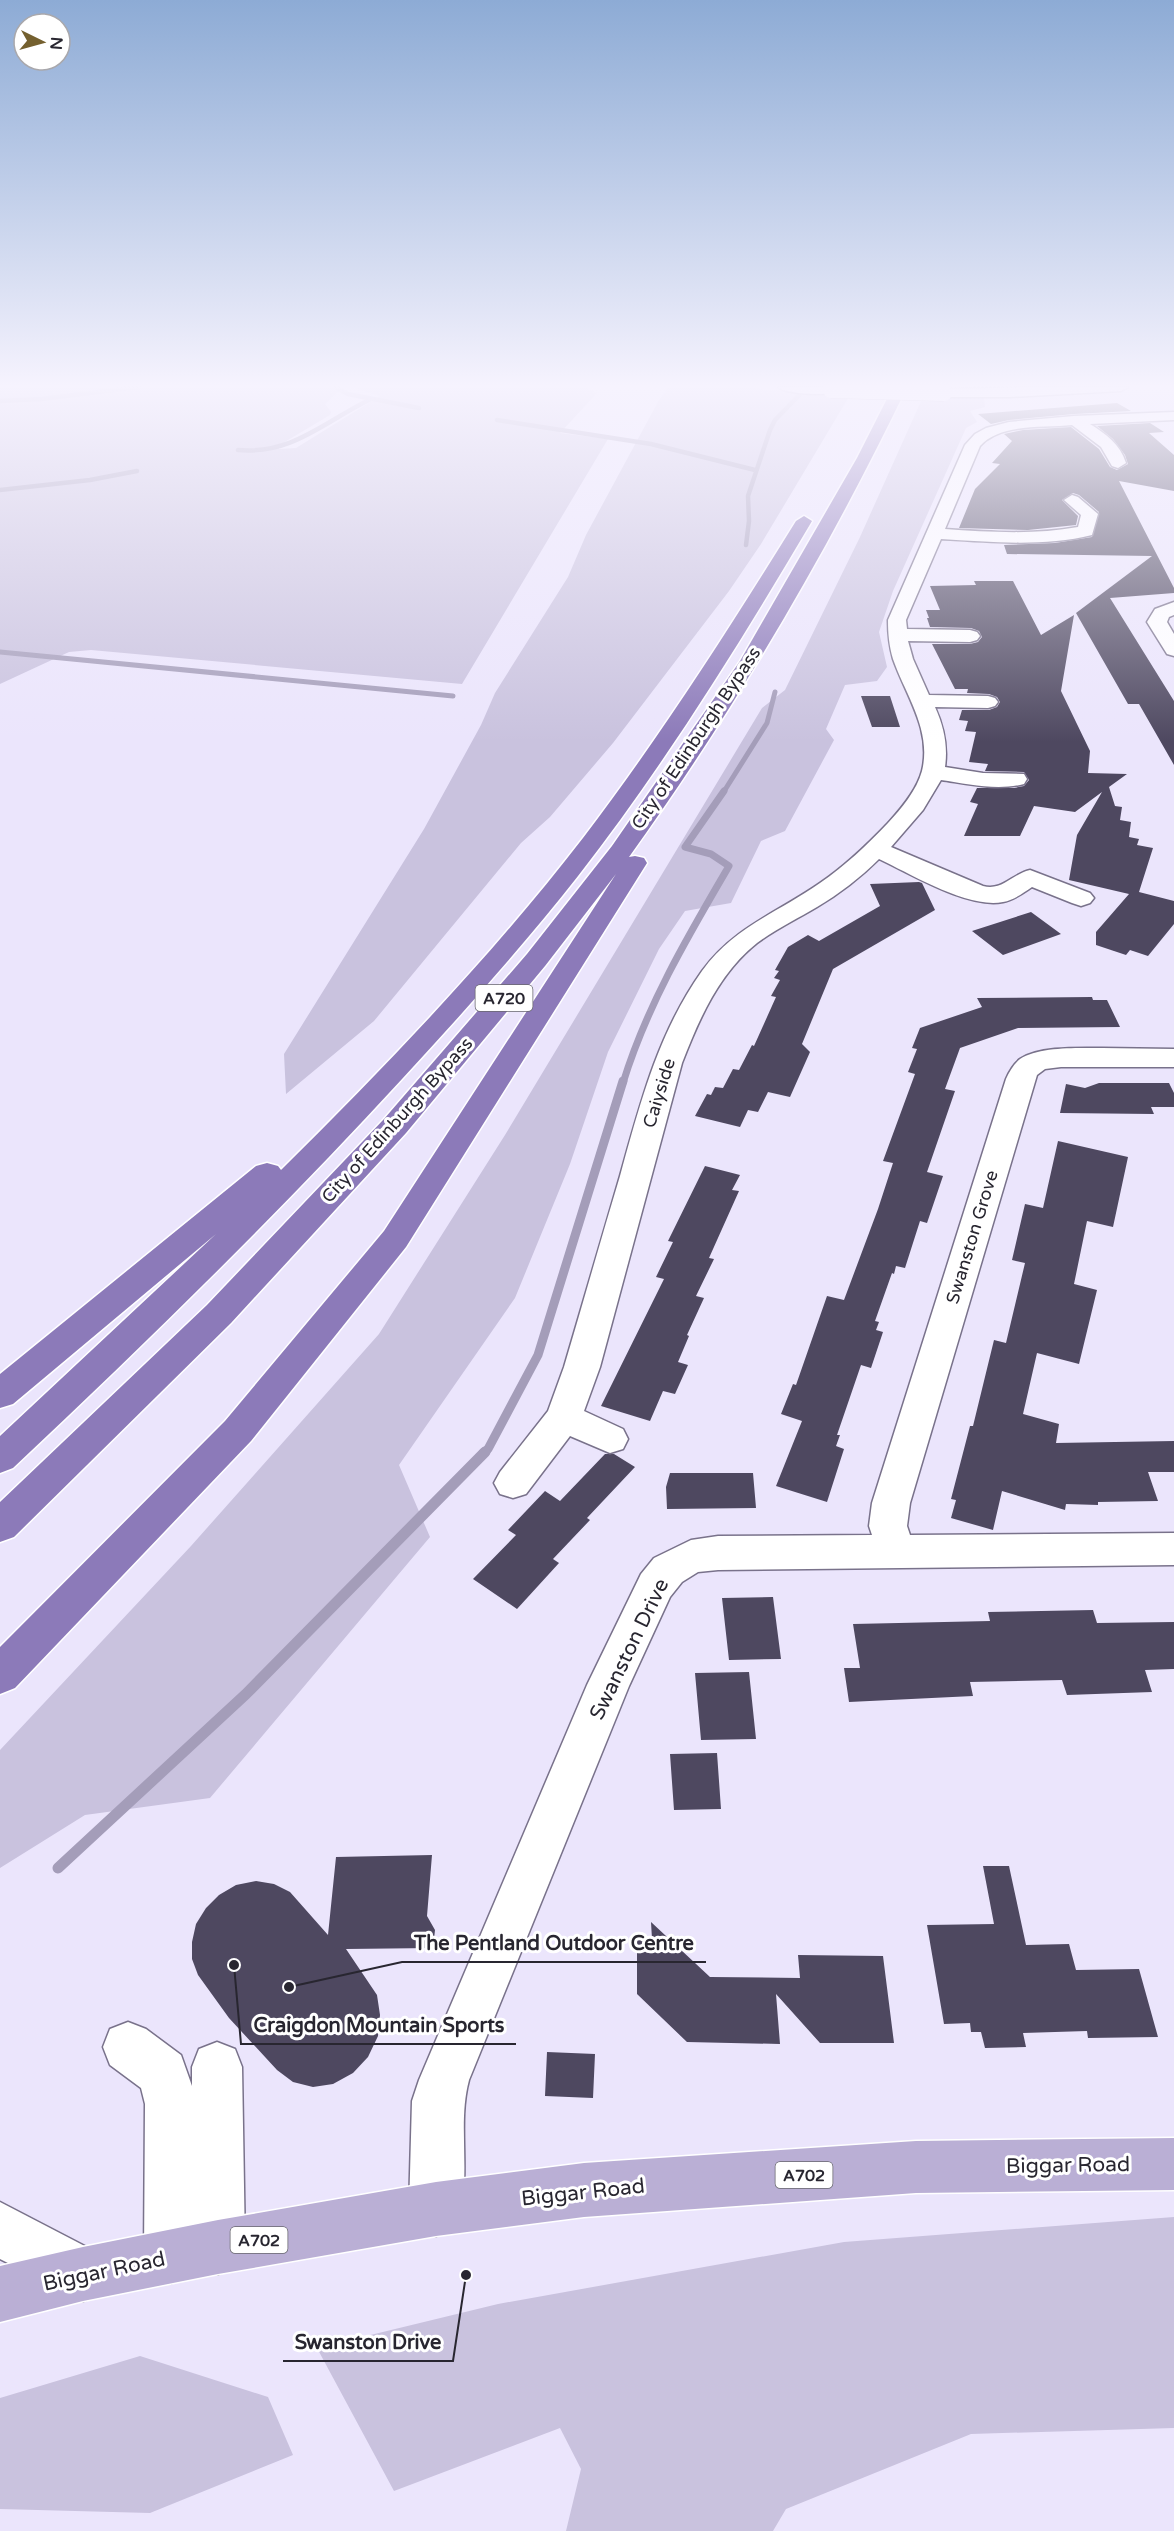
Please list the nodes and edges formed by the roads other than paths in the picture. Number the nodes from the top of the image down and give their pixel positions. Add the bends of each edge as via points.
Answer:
1 (813, 505) edge
2 (838, 505) edge
3 (947, 505) edge
4 (1079, 505) edge
5 (935, 534) junction
6 (1174, 608) edge
7 (896, 635) junction
8 (969, 636) dead end
9 (1174, 650) edge
10 (750, 661) junction
11 (922, 701) junction
12 (988, 702) dead end
13 (649, 762) junction
14 (933, 772) junction
15 (1016, 779) dead end
16 (875, 849) junction
17 (1081, 898) dead end
18 (1174, 1058) edge
19 (0, 1394) edge
20 (564, 1417) junction
21 (610, 1439) dead end
22 (0, 1458) edge
23 (513, 1483) dead end
24 (0, 1526) edge
25 (1174, 1549) edge
26 (896, 1551) junction
27 (0, 1675) edge
28 (128, 2047) dead end
29 (217, 2067) dead end
30 (1174, 2164) edge
31 (436, 2209) junction
32 (0, 2229) edge
33 (194, 2251) junction
34 (83, 2274) junction
35 (0, 2294) edge

1 - 13 highway, City of Edinburgh Bypass / A720
2 - 10 highway, City of Edinburgh Bypass / A720
3 - 5 street
4 - 5 street via 1090,514 1086,531 989,537
5 - 7 street via 897,620
6 - 9 street via 1162,613 1157,622
7 - 8 street
7 - 11 street, Caiyside
10 - 24 highway, City of Edinburgh Bypass / A720 via 621,851 536,960 395,1126 219,1314
10 - 27 highway via 700,760 395,1239 238,1431
11 - 12 street
11 - 14 street, Caiyside via 934,731
13 - 19 highway via 421,1019 302,1140 239,1198
13 - 22 highway, City of Edinburgh Bypass / A720 via 528,922 348,1120 220,1249
14 - 15 street via 983,780
14 - 16 street, Caiyside via 923,795
16 - 17 street via 988,896 1001,895 1030,877
16 - 20 street, Caiyside via 818,897 741,944 711,975 674,1045 661,1082 582,1367
18 - 26 street, Swanston Grove via 1036,1062 1020,1079 891,1503 888,1526
20 - 21 street
20 - 23 street, Caiyside
25 - 26 street, Swanston Drive
26 - 31 street, Swanston Drive via 718,1553 691,1557 668,1570 655,1586 604,1696 444,2080 438,2101
28 - 33 street via 163,2073
29 - 33 street
30 - 31 main road, Biggar Road / A702 via 916,2167 584,2190
31 - 33 main road, Biggar Road / A702
32 - 34 street
33 - 34 main road, Biggar Road / A702
34 - 35 main road, Biggar Road / A702

